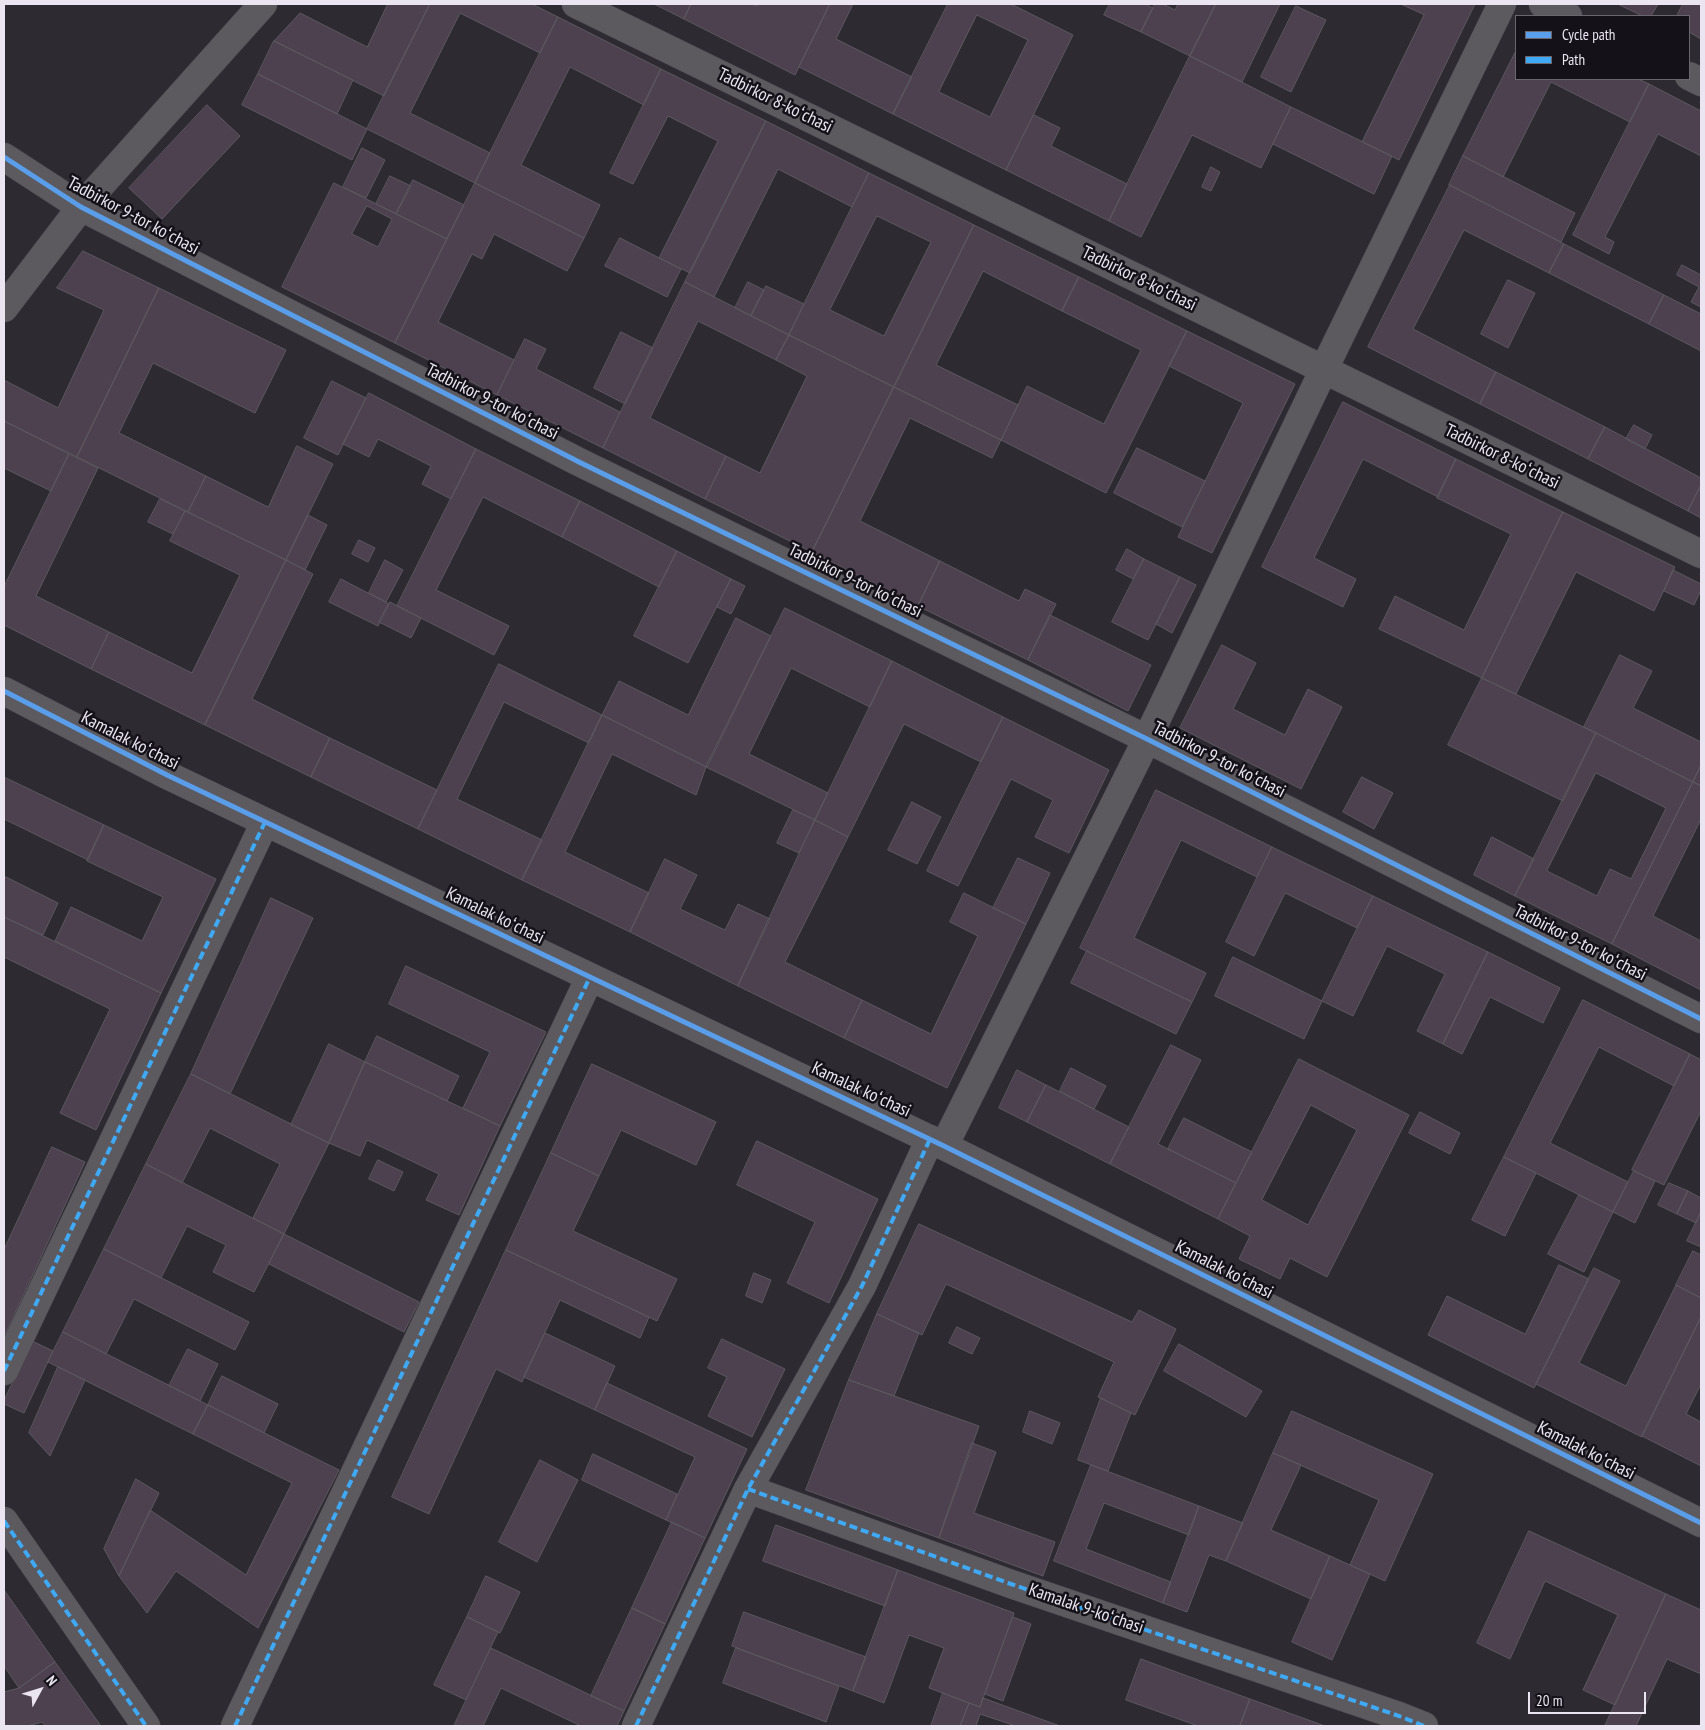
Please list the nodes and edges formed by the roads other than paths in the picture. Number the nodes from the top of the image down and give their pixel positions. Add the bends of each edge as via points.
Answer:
1 (263, 4) edge
2 (576, 4) edge
3 (1502, 4) edge
4 (1543, 4) edge
5 (1566, 15) edge
6 (4, 157) edge
7 (81, 207) junction
8 (4, 308) edge
9 (1324, 369) junction
10 (1701, 554) edge
11 (4, 691) edge
12 (1147, 739) junction
13 (265, 822) junction
14 (590, 977) junction
15 (1701, 1019) edge
16 (937, 1142) junction
17 (4, 1370) edge
18 (748, 1489) junction
19 (4, 1521) edge
20 (1701, 1523) edge
21 (146, 1726) edge
22 (235, 1726) edge
23 (636, 1726) edge
24 (1424, 1726) edge

1 - 7 street
2 - 9 street, Tadbirkor 8-koʻchasi
3 - 9 street
4 - 5 street
6 - 7 street, Tadbirkor 9-tor koʻchasi
7 - 8 street
7 - 12 street, Tadbirkor 9-tor koʻchasi via 579,462
9 - 10 street, Tadbirkor 8-koʻchasi
9 - 12 street
11 - 13 street, Kamalak koʻchasi
12 - 15 street, Tadbirkor 9-tor koʻchasi
12 - 16 street
13 - 14 street, Kamalak koʻchasi
13 - 17 street
14 - 16 street, Kamalak koʻchasi
14 - 22 street
16 - 18 street via 862,1286
16 - 20 street, Kamalak koʻchasi
18 - 23 street
18 - 24 street, Kamalak 9-koʻchasi
19 - 21 street

